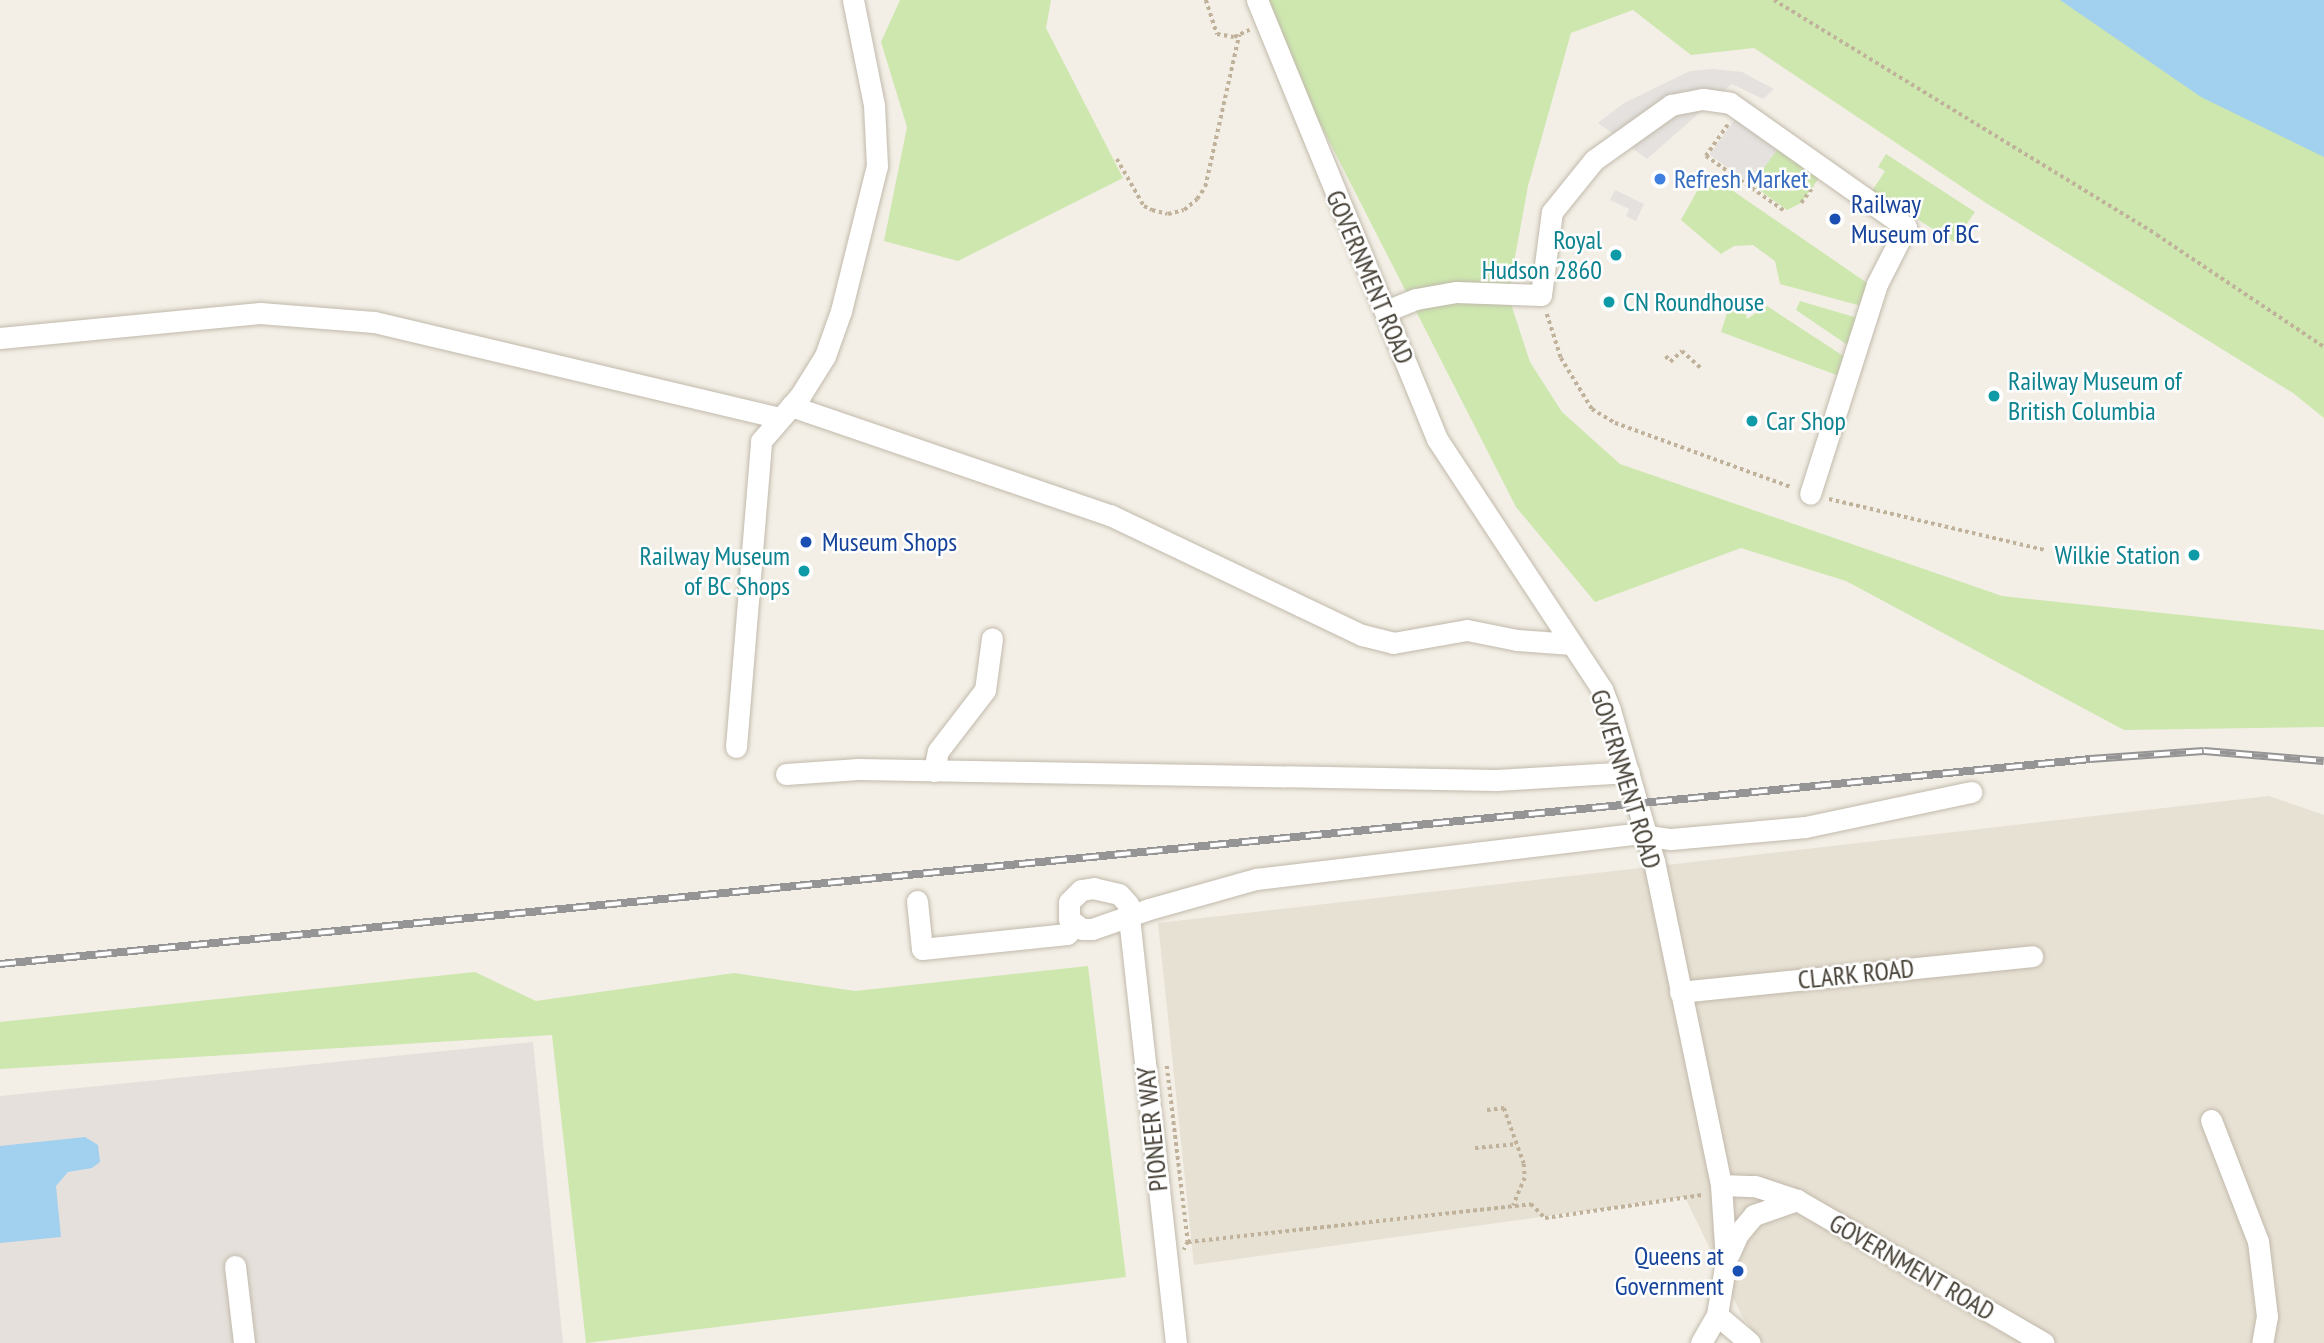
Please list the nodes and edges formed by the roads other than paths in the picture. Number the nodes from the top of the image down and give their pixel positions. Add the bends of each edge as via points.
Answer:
1 (853, 0) edge
2 (1257, 0) edge
3 (1386, 311) junction
4 (0, 338) edge
5 (786, 412) junction
6 (1810, 494) road end
7 (992, 638) dead end
8 (1572, 644) junction
9 (737, 747) dead end
10 (934, 771) junction
11 (1629, 772) junction
12 (786, 774) dead end
13 (1971, 792) dead end
14 (1647, 836) junction
15 (917, 901) dead end
16 (1129, 916) junction
17 (1076, 926) junction
18 (2032, 956) dead end
19 (1680, 992) junction
20 (2211, 1120) dead end
21 (1721, 1185) junction
22 (1797, 1200) junction
23 (1726, 1261) junction
24 (235, 1266) dead end
25 (1717, 1315) junction
26 (244, 1343) edge
27 (1176, 1343) edge
28 (1701, 1343) edge
29 (1750, 1343) edge
30 (2044, 1343) edge
31 (2262, 1343) edge

1 - 5 street via 874,105 877,166 841,312 825,356
2 - 3 street, GOVERNMENT ROAD
3 - 6 street via 1416,299 1465,292 1541,295 1552,212 1594,160 1671,105 1703,99 1730,103 1906,227 1877,284
3 - 8 street, GOVERNMENT ROAD via 1437,439
4 - 5 street via 260,313 374,322
5 - 8 street via 1111,515 1362,635 1394,643 1467,630
5 - 9 street via 761,440
7 - 10 street via 985,690 939,751
8 - 11 street, GOVERNMENT ROAD via 1602,689
10 - 11 street via 1496,780
10 - 12 street via 858,769
11 - 14 street, GOVERNMENT ROAD
13 - 14 street via 1805,827 1671,839
14 - 16 street via 1462,851 1256,879
14 - 19 street, GOVERNMENT ROAD
15 - 17 street via 922,949 1067,934
16 - 17 street via 1092,929
16 - 17 street via 1128,904 1119,894 1088,888 1069,902 1067,911
16 - 27 street, PIONEER WAY
18 - 19 street, CLARK ROAD
19 - 21 street, GOVERNMENT ROAD
20 - 31 street via 2258,1241 2267,1316
21 - 22 street, GOVERNMENT ROAD via 1755,1186
21 - 23 street
22 - 23 street via 1754,1215 1738,1234
22 - 30 street, GOVERNMENT ROAD
23 - 25 street
24 - 26 street
25 - 28 street
25 - 29 street

